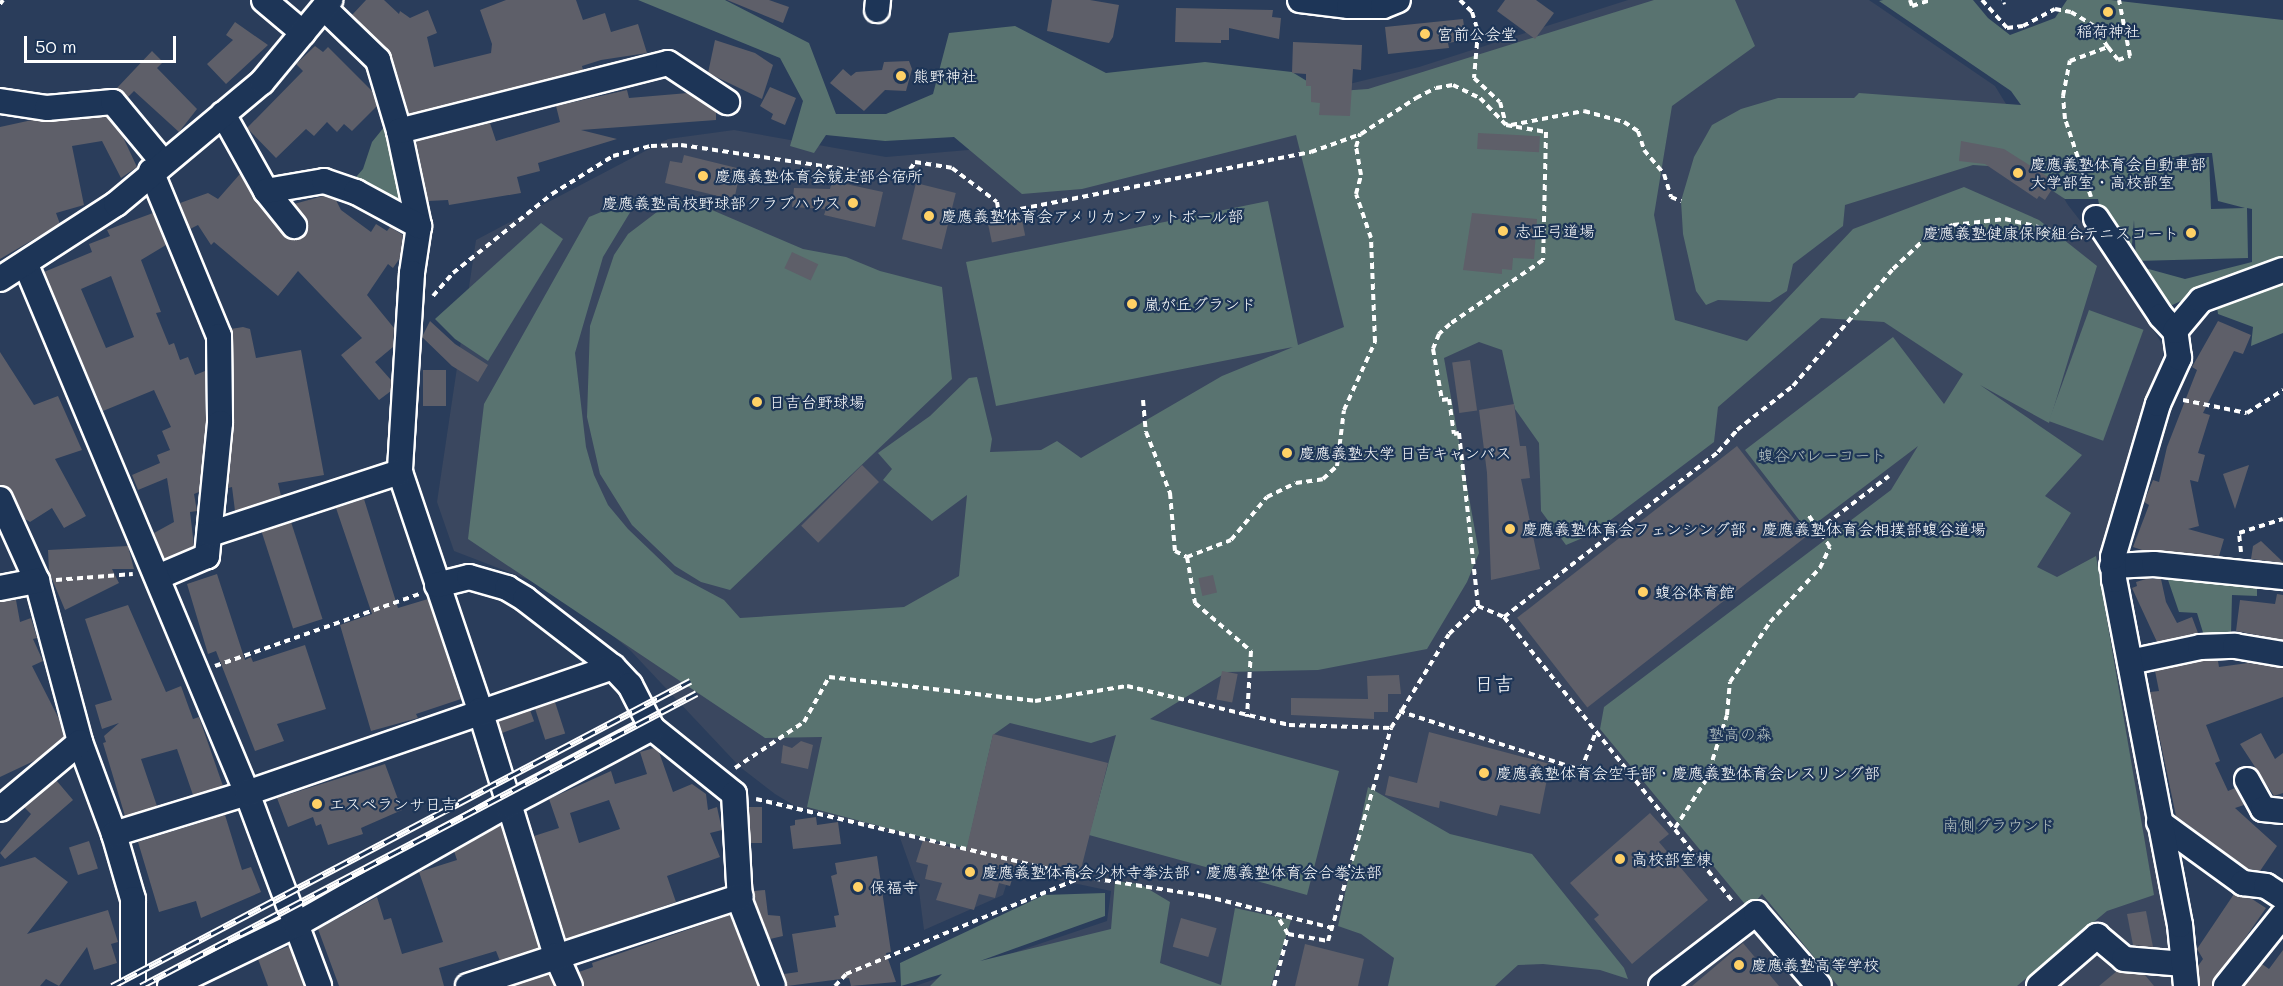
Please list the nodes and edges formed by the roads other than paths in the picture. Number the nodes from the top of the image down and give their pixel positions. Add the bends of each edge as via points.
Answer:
1 (264, 0) edge
2 (1300, 0) edge
3 (1398, 0) edge
4 (327, 4) edge
5 (303, 33) junction
6 (0, 101) edge
7 (727, 102) dead end
8 (223, 114) junction
9 (399, 131) junction
10 (157, 166) junction
11 (266, 191) junction
12 (2096, 218) road end
13 (294, 226) dead end
14 (419, 226) junction
15 (26, 265) junction
16 (2283, 270) edge
17 (0, 279) edge
18 (2175, 331) junction
19 (400, 472) junction
20 (0, 499) edge
21 (210, 534) junction
22 (2112, 566) junction
23 (156, 575) junction
24 (2283, 577) edge
25 (37, 581) junction
26 (438, 586) junction
27 (0, 588) edge
28 (2283, 654) edge
29 (2130, 662) junction
30 (613, 667) junction
31 (480, 710) junction
32 (652, 728) junction
33 (80, 742) junction
34 (2247, 780) dead end
35 (247, 793) junction
36 (507, 805) junction
37 (0, 809) edge
38 (2283, 811) edge
39 (2159, 822) junction
40 (114, 834) junction
41 (741, 896) junction
42 (2283, 897) edge
43 (2283, 915) edge
44 (296, 925) junction
45 (556, 955) junction
46 (2185, 975) edge
47 (133, 986) edge
48 (170, 986) edge
49 (319, 986) edge
50 (468, 986) edge
51 (570, 986) edge
52 (772, 986) edge
53 (1661, 986) edge
54 (1819, 986) edge
55 (2039, 986) edge
56 (2226, 986) edge

1 - 5 street
2 - 3 street via 1383,6
4 - 5 street
4 - 9 street via 378,60
5 - 8 street via 262,82
6 - 10 street via 47,108 113,102
7 - 9 street via 668,63
8 - 10 street
8 - 11 street
9 - 14 street
10 - 15 street via 116,204
10 - 21 street via 219,336 220,423
11 - 13 street
11 - 14 street via 324,181 356,192
12 - 18 street
14 - 19 street via 412,273
15 - 17 street
15 - 23 street
16 - 18 street via 2201,300
18 - 22 street via 2179,358 2163,392
19 - 21 street
19 - 26 street
20 - 25 street
21 - 23 street via 207,556
22 - 24 street via 2154,564
22 - 29 street
23 - 35 street
25 - 27 street
25 - 33 street
26 - 30 street via 469,577 507,588
26 - 31 street
28 - 29 street via 2235,646 2200,647
29 - 39 street
30 - 31 street
30 - 32 street via 630,685
31 - 35 street
31 - 36 street
32 - 36 street
32 - 41 street via 724,787
33 - 37 street
33 - 40 street
34 - 38 street via 2263,809
35 - 40 street
35 - 44 street
36 - 44 street
36 - 45 street
39 - 42 street via 2243,883 2266,886
39 - 46 street
40 - 47 street via 133,899
41 - 45 street
41 - 52 street
43 - 56 street
44 - 48 street
44 - 49 street
45 - 50 street
45 - 51 street
46 - 55 street via 2124,958 2097,936
53 - 54 street via 1756,913

